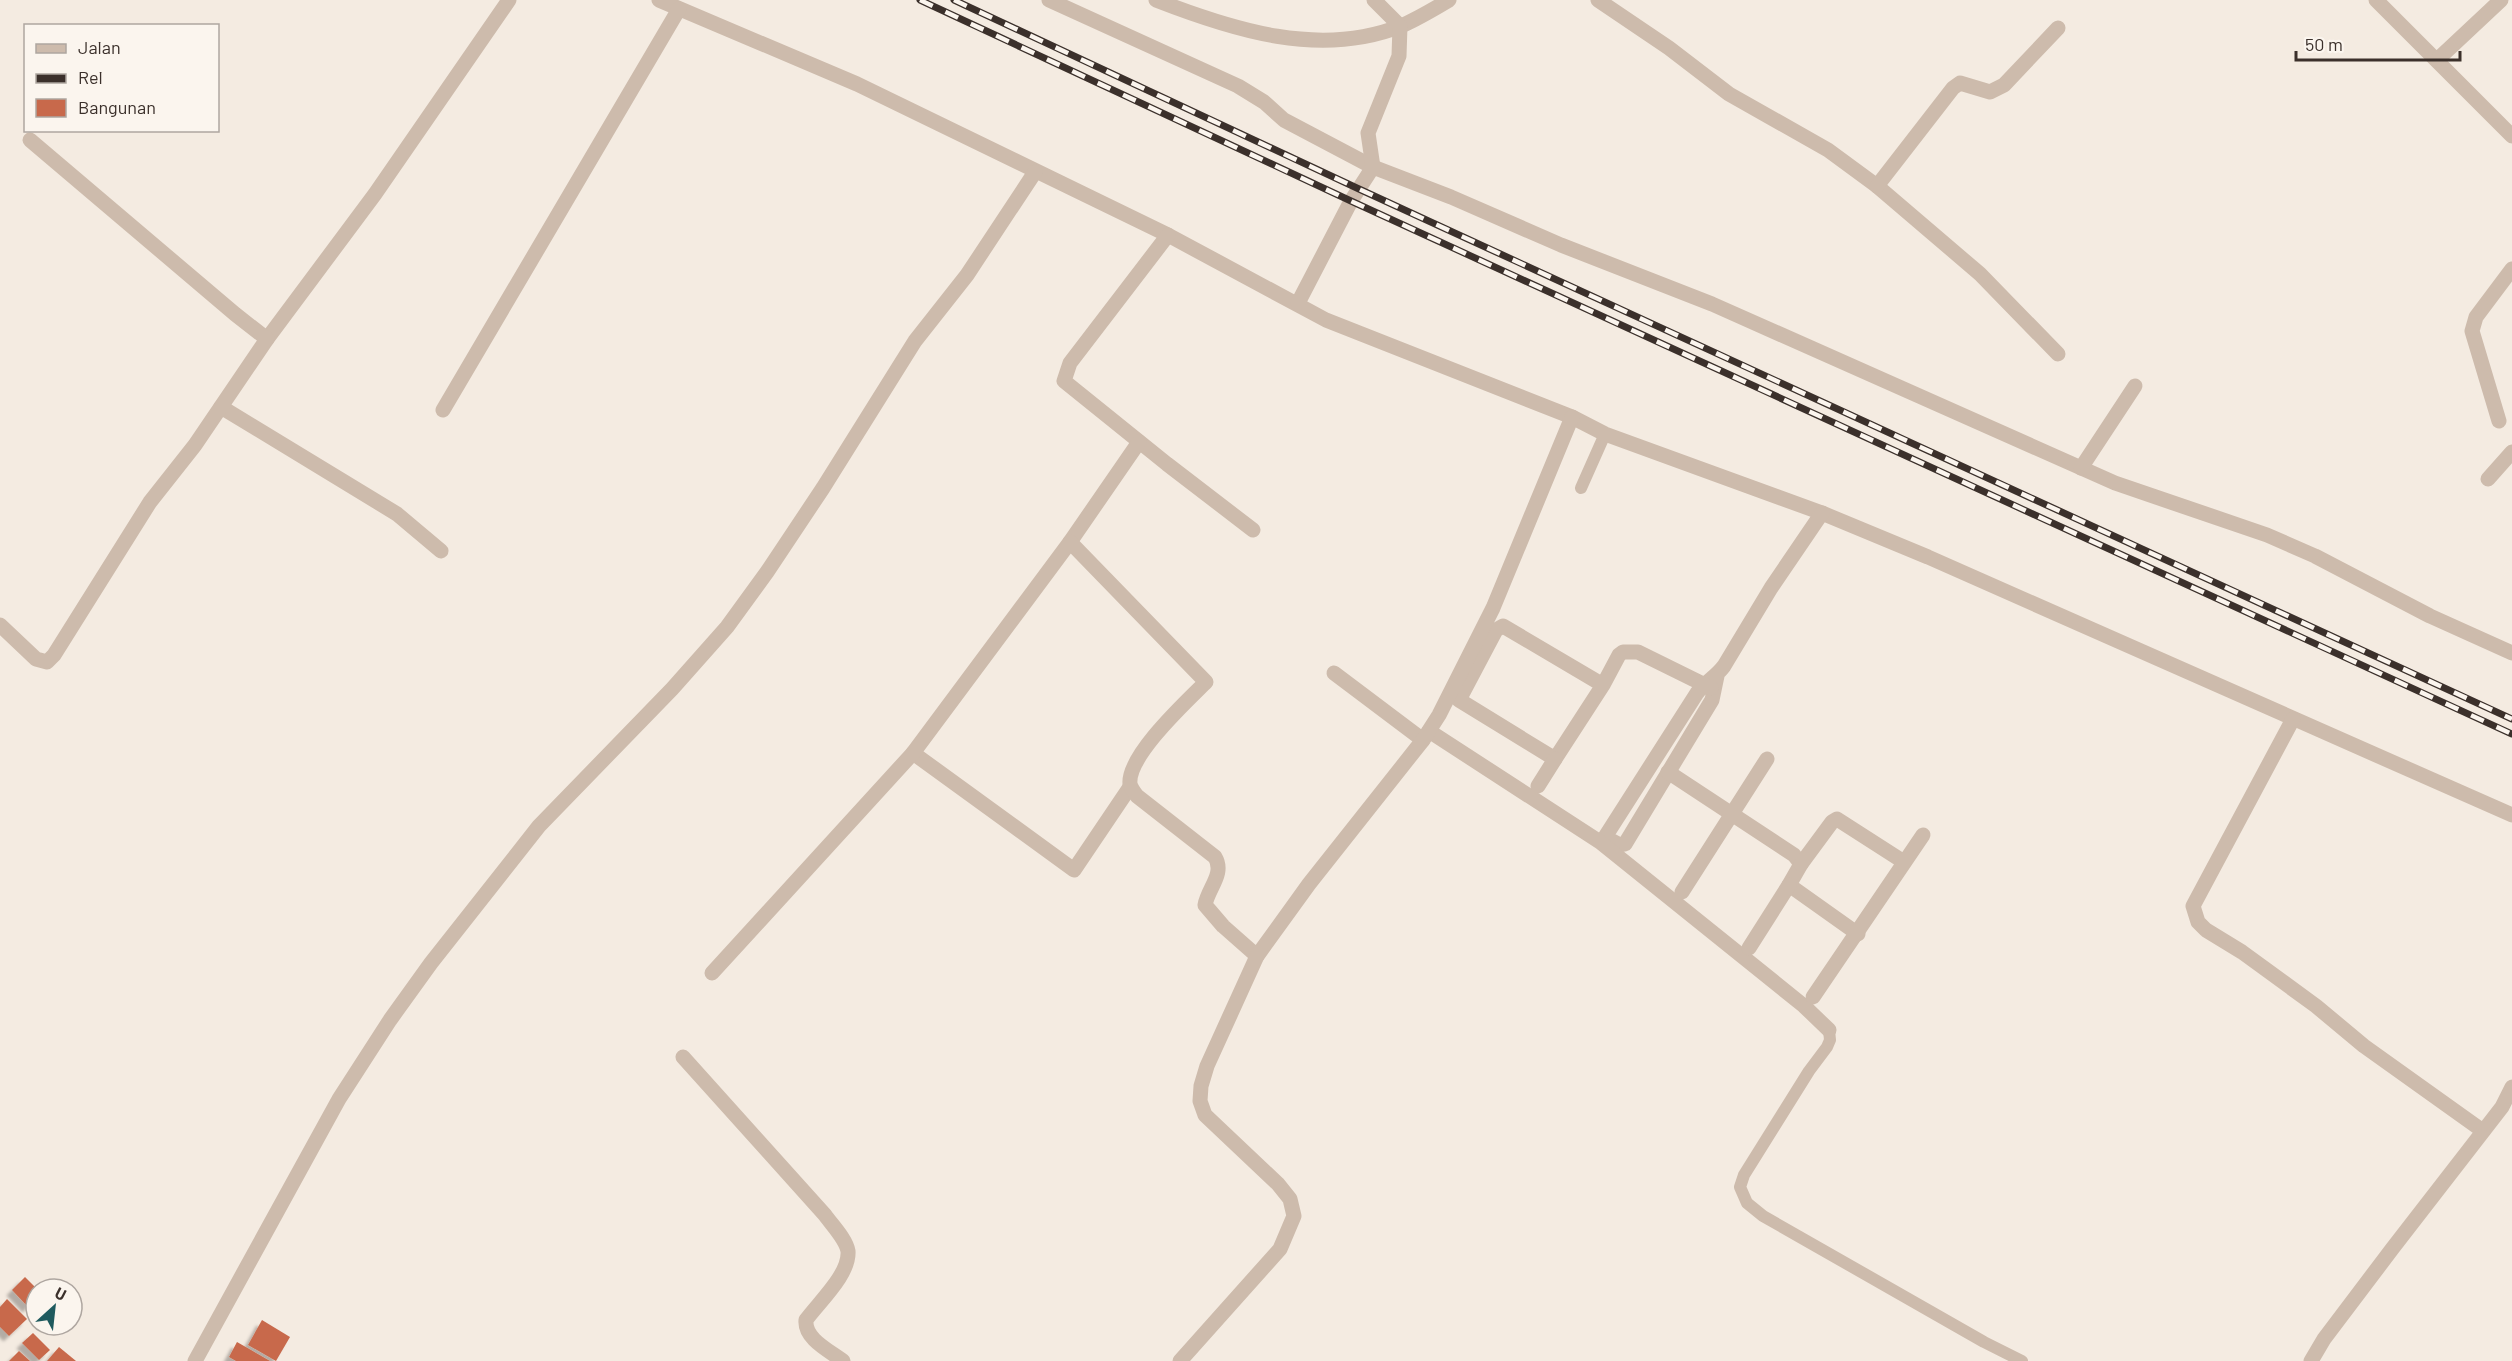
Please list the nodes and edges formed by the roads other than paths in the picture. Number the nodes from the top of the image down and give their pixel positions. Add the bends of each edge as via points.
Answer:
1 (508, 0) edge
2 (659, 0) edge
3 (1049, 0) edge
4 (1156, 0) edge
5 (1374, 0) edge
6 (1449, 0) edge
7 (1598, 0) edge
8 (2376, 0) edge
9 (2501, 0) edge
10 (679, 9) junction
11 (1400, 26) junction
12 (2058, 28) dead end
13 (2438, 60) junction
14 (2512, 136) edge
15 (30, 140) dead end
16 (1372, 167) junction
17 (1035, 172) junction
18 (1878, 186) junction
19 (1168, 235) junction
20 (2512, 269) edge
21 (1298, 303) junction
22 (267, 339) junction
23 (2058, 354) dead end
24 (2135, 386) dead end
25 (221, 407) junction
26 (443, 410) dead end
27 (1572, 417) junction
28 (2499, 421) dead end
29 (1605, 434) junction
30 (1139, 442) junction
31 (2512, 452) edge
32 (2081, 468) junction
33 (2488, 479) dead end
34 (1581, 488) dead end
35 (1822, 513) junction
36 (1253, 530) dead end
37 (1070, 542) junction
38 (441, 551) dead end
39 (0, 625) edge
40 (2512, 653) edge
41 (1334, 673) dead end
42 (1712, 684) junction
43 (1603, 685) junction
44 (2293, 718) junction
45 (1426, 735) junction
46 (913, 753) junction
47 (1658, 754) junction
48 (1555, 759) junction
49 (1767, 759) dead end
50 (1667, 774) junction
51 (1644, 776) junction
52 (1538, 786) dead end
53 (1130, 787) junction
54 (1731, 814) junction
55 (2512, 815) edge
56 (1923, 835) dead end
57 (1904, 862) junction
58 (1801, 864) junction
59 (1790, 885) junction
60 (1682, 892) dead end
61 (1858, 934) junction
62 (1749, 948) dead end
63 (1257, 956) junction
64 (712, 973) dead end
65 (1813, 997) dead end
66 (1829, 1030) joint
67 (683, 1057) dead end
68 (2512, 1088) edge
69 (2483, 1131) junction
70 (195, 1361) edge
71 (843, 1361) edge
72 (1180, 1361) edge
73 (2022, 1361) edge
74 (2311, 1361) edge

1 - 22 street via 375,194
2 - 10 street
3 - 16 street via 1238,86 1284,120
4 - 11 street via 1252,32 1300,40 1350,39
5 - 11 street
6 - 11 street
7 - 18 street via 1729,94 1828,150
8 - 13 street
9 - 13 street
10 - 17 street via 857,84
10 - 26 street
11 - 16 street via 1399,56 1368,133
12 - 18 street via 2004,85 1990,92 1960,83 1953,88
13 - 14 street
15 - 22 street
16 - 21 street
16 - 32 street via 1712,303
17 - 19 street
17 - 70 street via 967,274 915,341 727,627 539,826 390,1020 339,1099
18 - 23 street via 1980,274
19 - 21 street
19 - 30 street via 1070,363 1064,381
20 - 28 street via 2476,317 2472,332
21 - 27 street via 1326,320
22 - 25 street
24 - 32 street
25 - 38 street via 397,514
25 - 39 street via 150,502 54,656 47,662 36,658
27 - 29 street
27 - 45 street via 1493,608
29 - 34 lane
29 - 35 street
30 - 36 street
30 - 37 street
31 - 33 street
32 - 40 street via 2306,552
35 - 42 street
35 - 44 street
37 - 46 street
37 - 53 street via 1206,682 1139,756
41 - 45 street
42 - 43 street via 1628,651 1619,655
42 - 47 street
42 - 50 street via 1704,714
43 - 48 street
43 - 48 street via 1507,627 1496,630 1460,700
44 - 55 street
44 - 69 street via 2193,906 2194,913 2206,930 2242,952
45 - 63 street
45 - 66 street via 1600,842
46 - 53 street via 1074,870
46 - 64 street
47 - 50 street
47 - 51 street
48 - 52 street
49 - 54 street
50 - 51 street
50 - 51 street via 1620,845 1605,837
50 - 54 street
53 - 63 street via 1215,857 1219,871 1207,892 1205,905 1222,926
54 - 58 street via 1794,855
54 - 60 street
56 - 57 street
57 - 58 street via 1837,819
57 - 61 street
58 - 59 street
59 - 61 street
59 - 62 street
61 - 65 street
63 - 72 street via 1207,1066 1200,1101 1205,1115 1278,1184 1290,1199 1293,1216 1280,1249
66 - 73 lane via 1827,1047 1744,1175 1740,1187 1747,1203 1846,1264
67 - 71 street via 825,1215 848,1250 846,1267 806,1320 805,1327 810,1336
68 - 69 street
69 - 74 street

